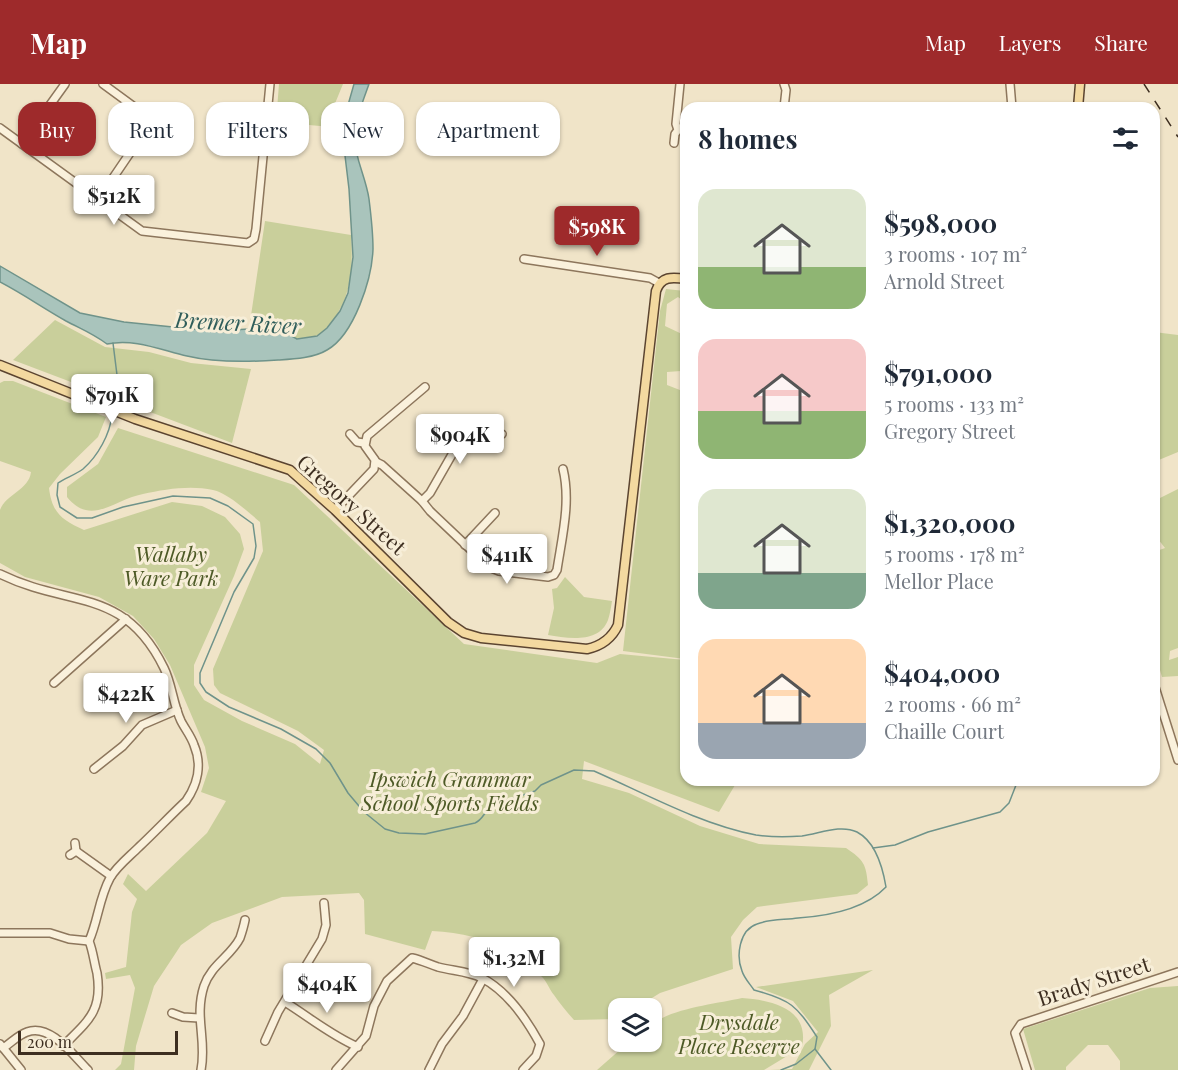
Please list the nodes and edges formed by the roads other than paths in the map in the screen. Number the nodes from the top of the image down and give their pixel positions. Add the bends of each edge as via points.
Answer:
1 (65, 84) edge
2 (103, 84) edge
3 (270, 84) edge
4 (680, 84) edge
5 (784, 84) edge
6 (1010, 84) edge
7 (1080, 84) edge
8 (52, 102) edge
9 (785, 102) edge
10 (1012, 102) edge
11 (1078, 102) edge
12 (680, 127) edge
13 (0, 128) edge
14 (680, 132) edge
15 (18, 141) edge
16 (674, 143) dead end
17 (38, 156) edge
18 (98, 200) junction
19 (524, 259) dead end
20 (680, 279) edge
21 (659, 283) junction
22 (0, 365) edge
23 (425, 387) dead end
24 (350, 434) dead end
25 (502, 434) dead end
26 (364, 443) junction
27 (376, 462) junction
28 (563, 469) dead end
29 (422, 501) junction
30 (335, 510) junction
31 (495, 513) dead end
32 (465, 545) junction
33 (0, 574) edge
34 (126, 619) junction
35 (54, 683) dead end
36 (1160, 703) edge
37 (177, 710) junction
38 (1178, 760) edge
39 (94, 769) dead end
40 (74, 850) dead end
41 (111, 876) junction
42 (324, 903) dead end
43 (245, 920) dead end
44 (0, 933) edge
45 (89, 940) junction
46 (1178, 972) edge
47 (483, 979) junction
48 (285, 1002) junction
49 (172, 1013) dead end
50 (199, 1018) junction
51 (264, 1041) dead end
52 (2, 1046) edge
53 (63, 1046) junction
54 (358, 1047) junction
55 (21, 1070) edge
56 (88, 1070) edge
57 (201, 1070) edge
58 (336, 1070) edge
59 (429, 1070) edge
60 (523, 1070) edge
61 (1027, 1070) edge

1 - 8 street
2 - 18 street via 151,122
3 - 18 street via 256,229 251,242 144,232
4 - 12 street via 676,120
5 - 9 street
6 - 10 street
7 - 11 main road
13 - 15 street
14 - 16 street
17 - 18 street
19 - 21 street via 650,278
20 - 21 main road
21 - 30 main road, Gregory Street via 619,610 604,637 575,647 496,638 465,629 432,604
22 - 30 main road, Gregory Street via 135,419 283,466
23 - 26 street via 367,436
24 - 26 street
25 - 29 street via 479,427 466,430
26 - 27 street
27 - 29 street
27 - 30 street via 374,469
28 - 32 street via 565,518 554,575 496,570
29 - 32 street
31 - 32 street
33 - 34 street via 23,585 107,607
34 - 35 street
34 - 37 street via 150,643 165,669
36 - 38 street
37 - 39 street via 144,723
37 - 41 street via 198,755 193,791
40 - 41 street
41 - 45 street
42 - 48 street via 326,925 322,939
43 - 50 street via 239,939 211,970
44 - 45 street via 50,933
45 - 53 street via 99,986 98,1003 91,1018
46 - 61 street, Brady Street via 1021,1024 1015,1033
47 - 54 street via 412,958 387,981
47 - 59 street
47 - 60 street via 512,1004 540,1044 536,1056
48 - 51 street
48 - 54 street
49 - 50 street
50 - 57 street via 205,1053
52 - 53 street via 36,1029 49,1033
52 - 55 street
53 - 56 street
54 - 58 street

